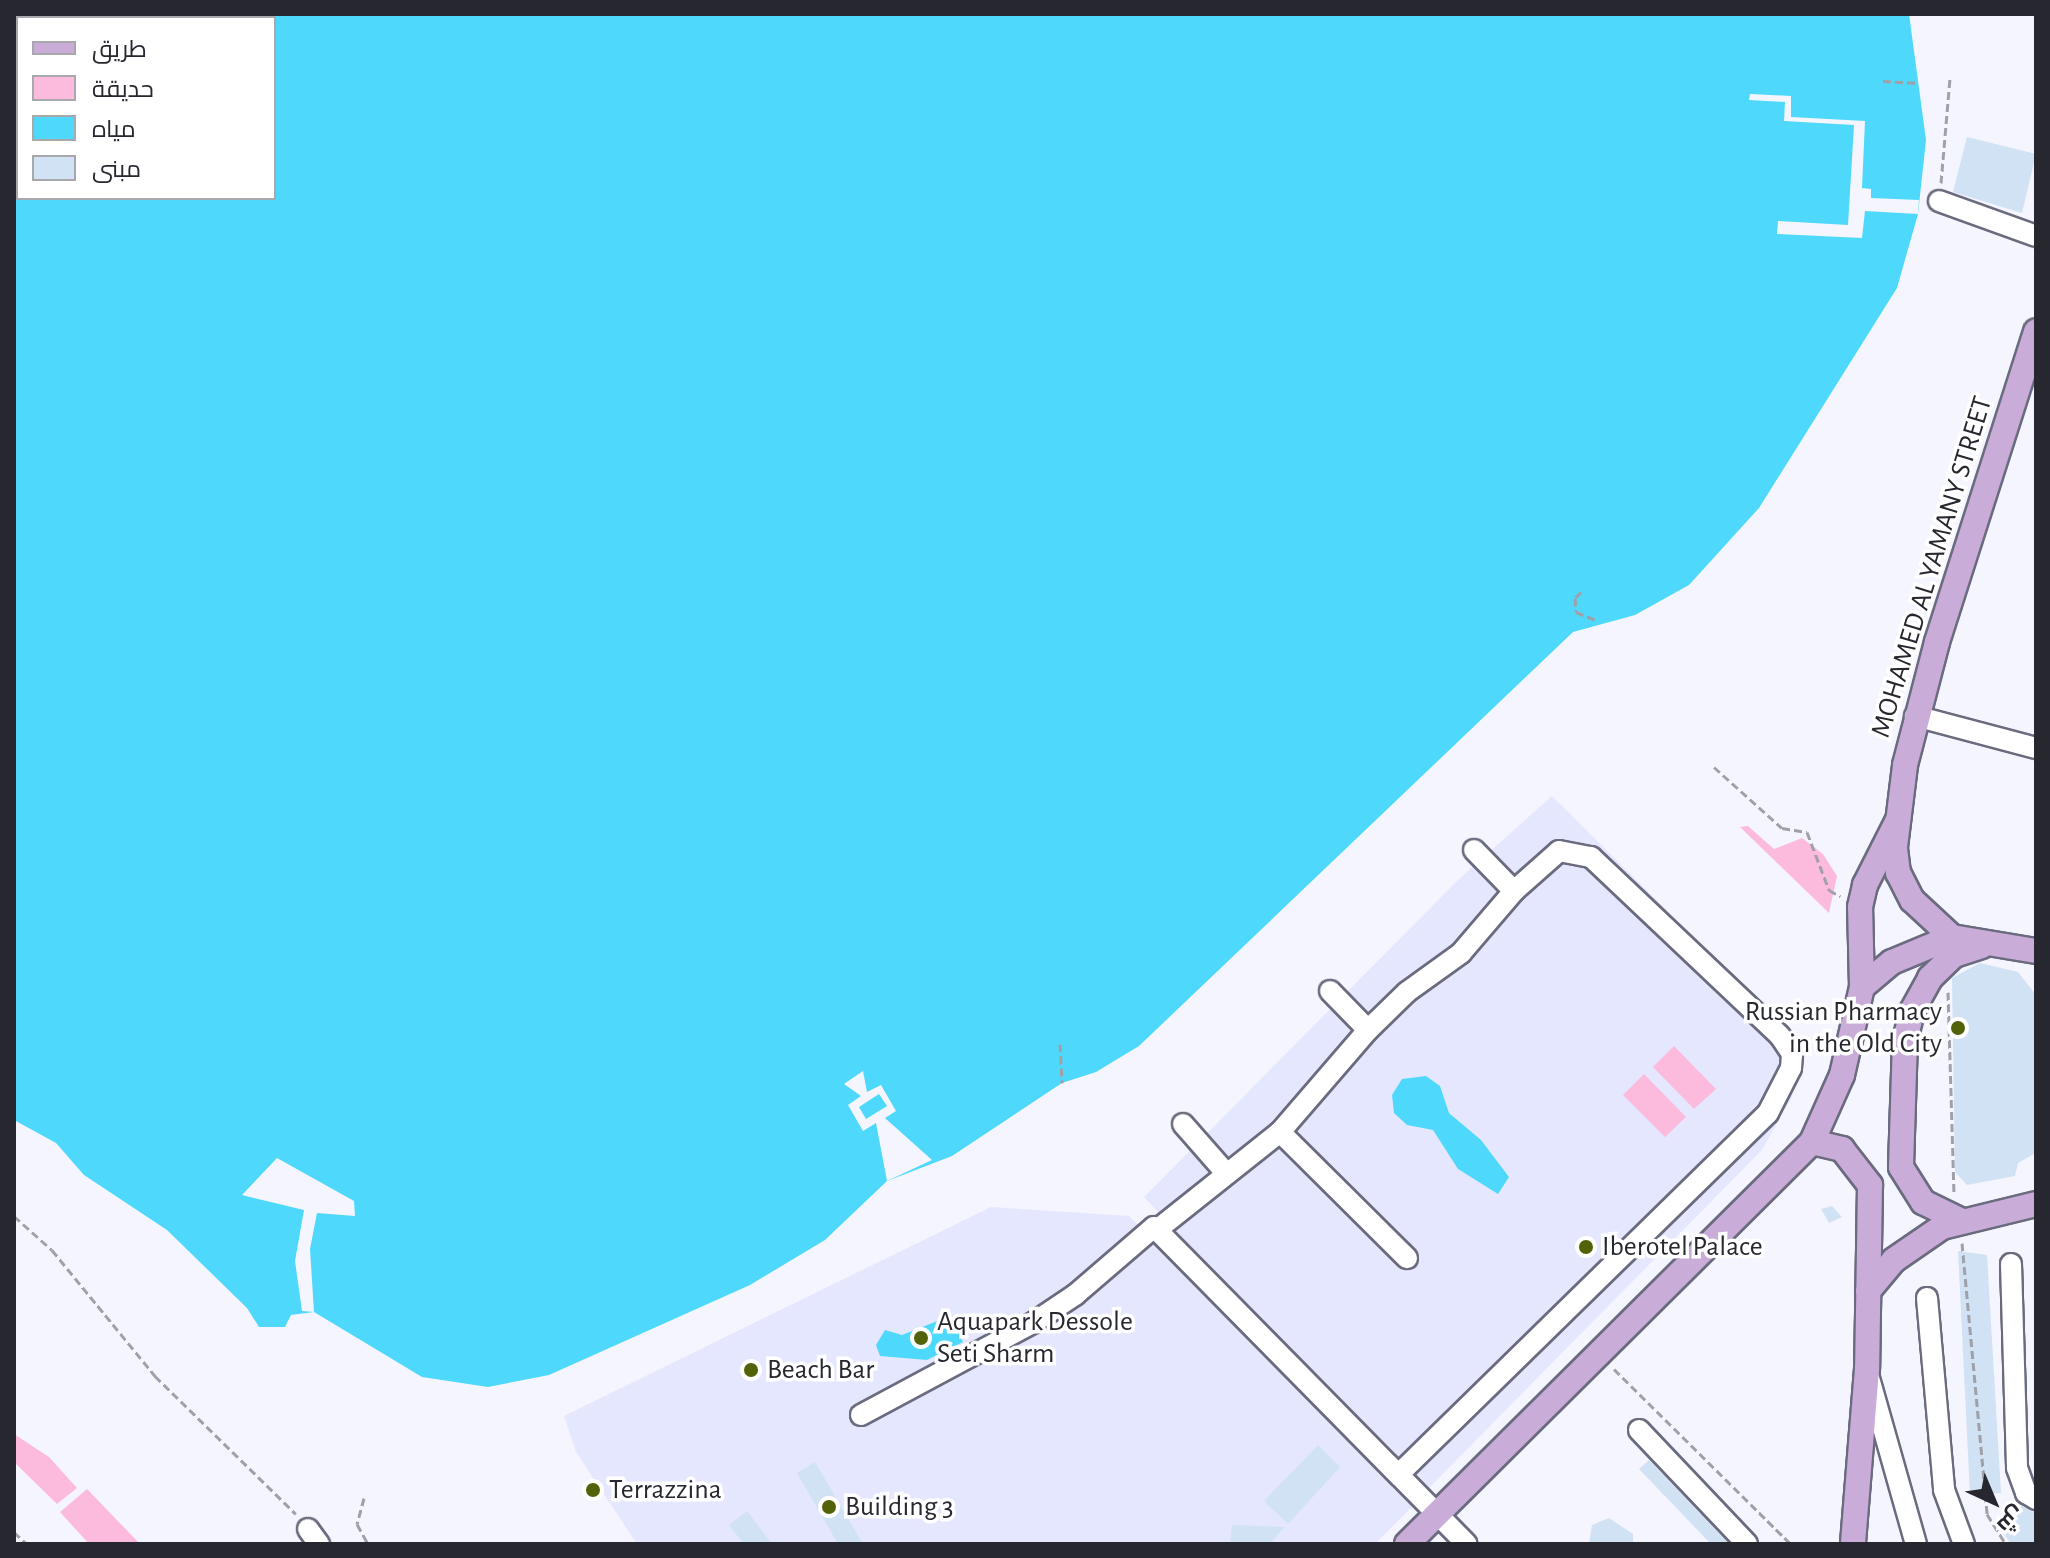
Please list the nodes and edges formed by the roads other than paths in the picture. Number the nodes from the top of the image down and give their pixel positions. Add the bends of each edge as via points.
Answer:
1 (1939, 201) road end
2 (2036, 236) edge
3 (2036, 331) edge
4 (1915, 716) junction
5 (2036, 748) edge
6 (1897, 822) junction
7 (1474, 850) dead end
8 (1514, 891) junction
9 (1952, 937) junction
10 (1982, 946) junction
11 (2036, 951) edge
12 (1862, 987) junction
13 (1330, 991) dead end
14 (1368, 1030) junction
15 (1183, 1124) dead end
16 (1280, 1132) junction
17 (1812, 1142) junction
18 (1226, 1173) junction
19 (2036, 1204) edge
20 (1960, 1220) junction
21 (1158, 1229) junction
22 (1407, 1258) dead end
23 (2011, 1264) dead end
24 (1868, 1291) junction
25 (1927, 1298) dead end
26 (1867, 1369) junction
27 (861, 1415) dead end
28 (1639, 1430) dead end
29 (1400, 1473) junction
30 (2036, 1499) edge
31 (1439, 1514) junction
32 (1407, 1544) edge
33 (1467, 1544) edge
34 (1747, 1544) edge
35 (1853, 1544) edge
36 (1916, 1544) edge
37 (1964, 1544) edge

1 - 2 street
3 - 4 main road, MOHAMED AL YAMANY STREET
4 - 5 street
4 - 6 main road, MOHAMED AL YAMANY STREET
6 - 9 main road, MOHAMED AL YAMANY STREET via 1896,860 1903,885
6 - 12 main road, MOHAMED AL YAMANY STREET via 1873,864 1860,907
7 - 8 street
8 - 14 street via 1461,953 1407,992
8 - 29 street via 1559,851 1591,857 1780,1036 1792,1054 1791,1068 1768,1113 1745,1139
9 - 10 main road
9 - 12 main road via 1903,956
10 - 11 main road
10 - 20 main road via 1954,955 1930,978 1912,1011 1905,1040 1901,1167 1923,1202
12 - 17 main road, MOHAMED AL YAMANY STREET via 1842,1075
13 - 14 street
14 - 16 street
15 - 18 street
16 - 18 street
16 - 22 street
17 - 24 main road via 1842,1149 1870,1185
17 - 31 main road
18 - 21 street
19 - 20 main road
20 - 24 main road via 1909,1247
21 - 27 street via 1147,1228 1075,1295 1036,1321
21 - 29 street
23 - 30 street via 2017,1468 2026,1493
24 - 26 main road
25 - 37 street via 1944,1490
26 - 35 main road
26 - 36 street
28 - 34 street
29 - 31 street
31 - 32 main road
31 - 33 street

